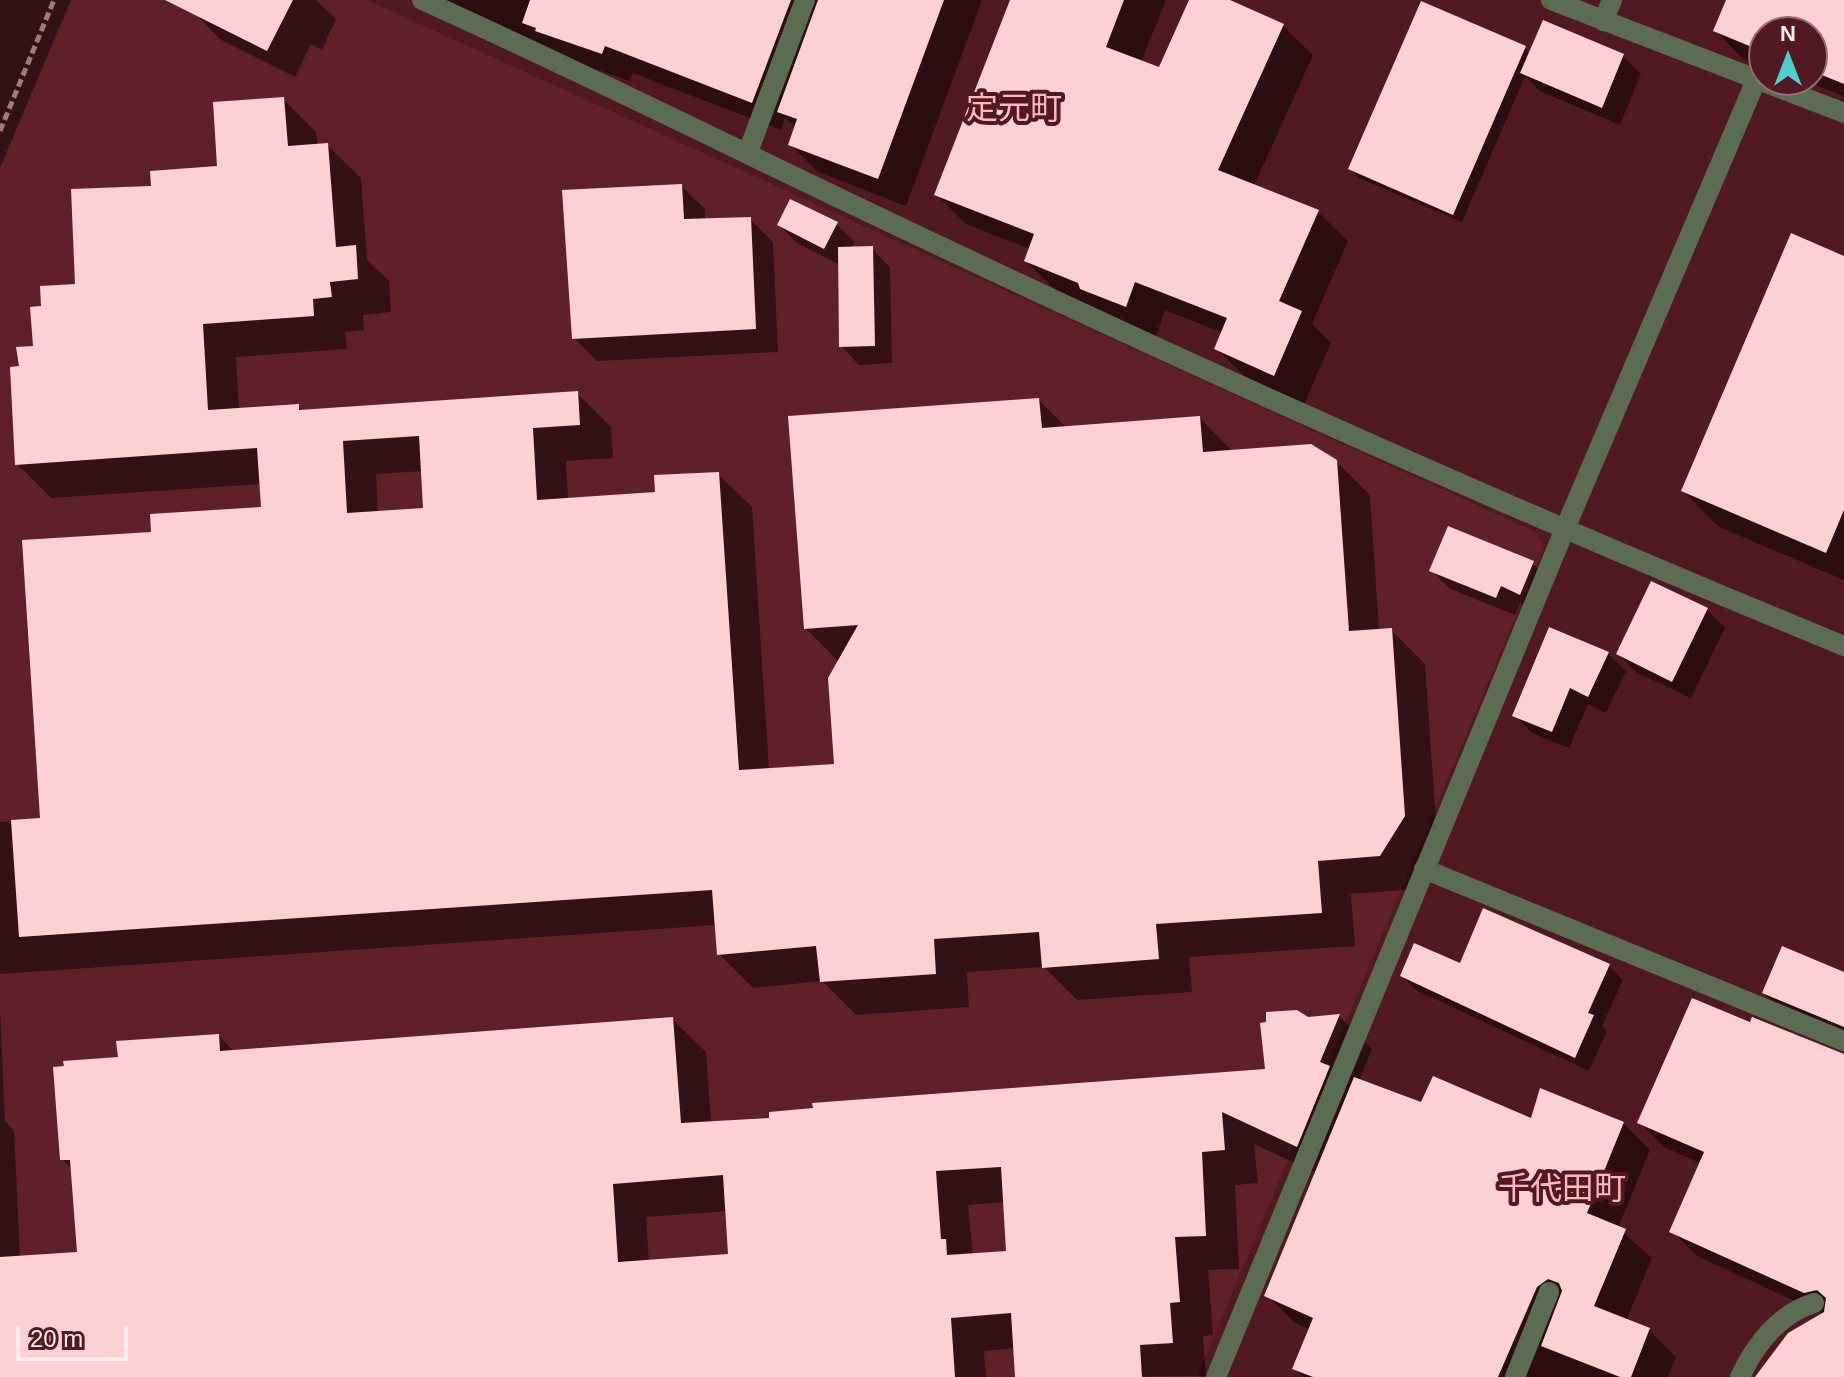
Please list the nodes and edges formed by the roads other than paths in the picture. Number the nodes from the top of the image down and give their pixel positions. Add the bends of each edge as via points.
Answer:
1 (422, 0) edge
2 (805, 0) edge
3 (1551, 0) edge
4 (1612, 0) edge
5 (459, 8) edge
6 (1603, 21) junction
7 (1748, 75) edge
8 (1749, 96) edge
9 (1802, 96) edge
10 (1844, 113) edge
11 (748, 152) junction
12 (1564, 531) junction
13 (1844, 646) edge
14 (1424, 869) junction
15 (1844, 1041) edge
16 (1549, 1292) dead end
17 (1814, 1303) dead end
18 (1216, 1377) edge
19 (1515, 1377) edge
20 (1740, 1377) edge

1 - 5 street
2 - 11 street
3 - 6 street
4 - 6 street
5 - 11 street
6 - 7 street
8 - 12 street
9 - 10 street
11 - 12 street via 924,239
12 - 13 street
12 - 14 street
14 - 15 street
14 - 18 street
16 - 19 street
17 - 20 street via 1794,1309 1781,1321 1749,1357

